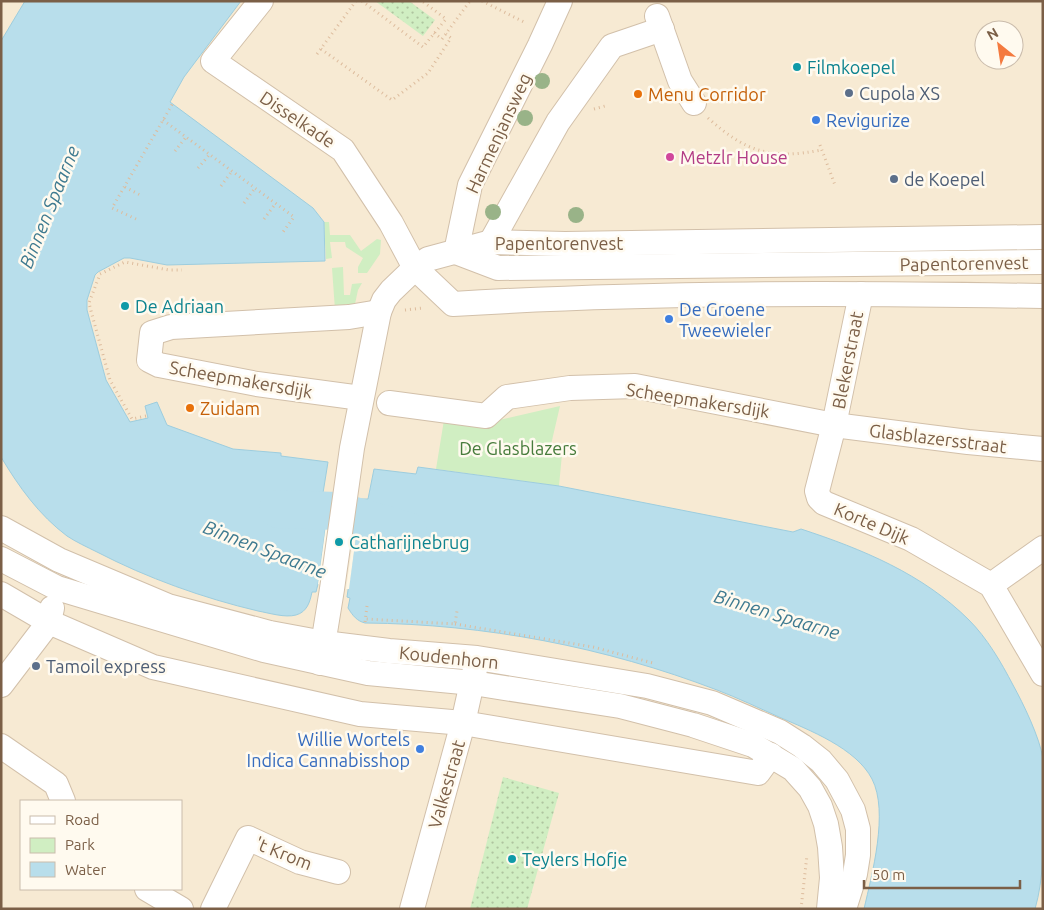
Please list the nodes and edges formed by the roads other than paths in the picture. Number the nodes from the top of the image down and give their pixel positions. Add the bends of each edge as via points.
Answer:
1 (261, 1) edge
2 (560, 1) edge
3 (694, 102) road end
4 (1043, 237) edge
5 (491, 242) junction
6 (456, 252) junction
7 (1043, 262) edge
8 (415, 268) junction
9 (861, 294) junction
10 (1043, 296) edge
11 (379, 312) junction
12 (361, 398) junction
13 (389, 403) dead end
14 (834, 426) junction
15 (1043, 449) edge
16 (1, 528) edge
17 (1043, 548) edge
18 (1, 559) edge
19 (59, 560) junction
20 (990, 585) junction
21 (57, 588) junction
22 (1, 594) edge
23 (49, 622) junction
24 (322, 653) junction
25 (477, 658) junction
26 (1043, 674) edge
27 (473, 683) junction
28 (1, 685) edge
29 (463, 723) junction
30 (1, 746) edge
31 (771, 754) junction
32 (63, 800) edge
33 (338, 872) dead end
34 (150, 890) edge
35 (181, 909) edge
36 (214, 909) edge
37 (412, 909) edge
38 (829, 909) edge
39 (844, 909) edge

1 - 8 street, Disselkade via 213,61 343,150
2 - 6 street, Harmenjansweg via 470,185
3 - 5 street via 680,81 659,23 612,46 558,122
4 - 5 street, Papentorenvest via 565,244
5 - 6 street, Papentorenvest
6 - 7 street, Papentorenvest via 498,268
6 - 8 street via 428,259
8 - 9 street, Papentorenvest via 453,304 675,295
8 - 11 street via 391,291
9 - 10 street, Papentorenvest
9 - 14 street, Blekerstraat
11 - 12 street
11 - 12 street, Scheepmakersdijk via 349,317 171,327 152,333 149,360 159,365 257,384
12 - 24 street
13 - 14 street, Scheepmakersdijk via 486,416 507,397 570,388 634,386
14 - 15 street, Glasblazersstraat
14 - 20 street, Korte Dijk via 817,492 819,498 824,503 911,539
16 - 19 street, Koudenhorn
17 - 20 street
18 - 21 street, Koudenhorn
19 - 21 street
19 - 24 street, Koudenhorn via 168,606 270,633
20 - 26 street
21 - 23 street
21 - 24 street, Koudenhorn via 264,650
22 - 23 street
23 - 28 street
23 - 29 street via 153,667 360,714
24 - 25 street, Koudenhorn via 389,651
24 - 27 street, Koudenhorn via 368,673
25 - 27 street, Valkestraat
25 - 39 street, Koudenhorn via 647,686 712,704 780,732 802,746 837,780 853,810 858,829 855,874
27 - 29 street, Valkestraat
27 - 31 street, Koudenhorn via 620,706 754,744
29 - 31 street via 758,773
29 - 37 street, Valkestraat
30 - 32 street via 56,784
31 - 38 street, Koudenhorn via 793,769 810,788 820,806 826,824 832,878
33 - 36 street, 't Krom via 300,862 248,838
34 - 35 street

